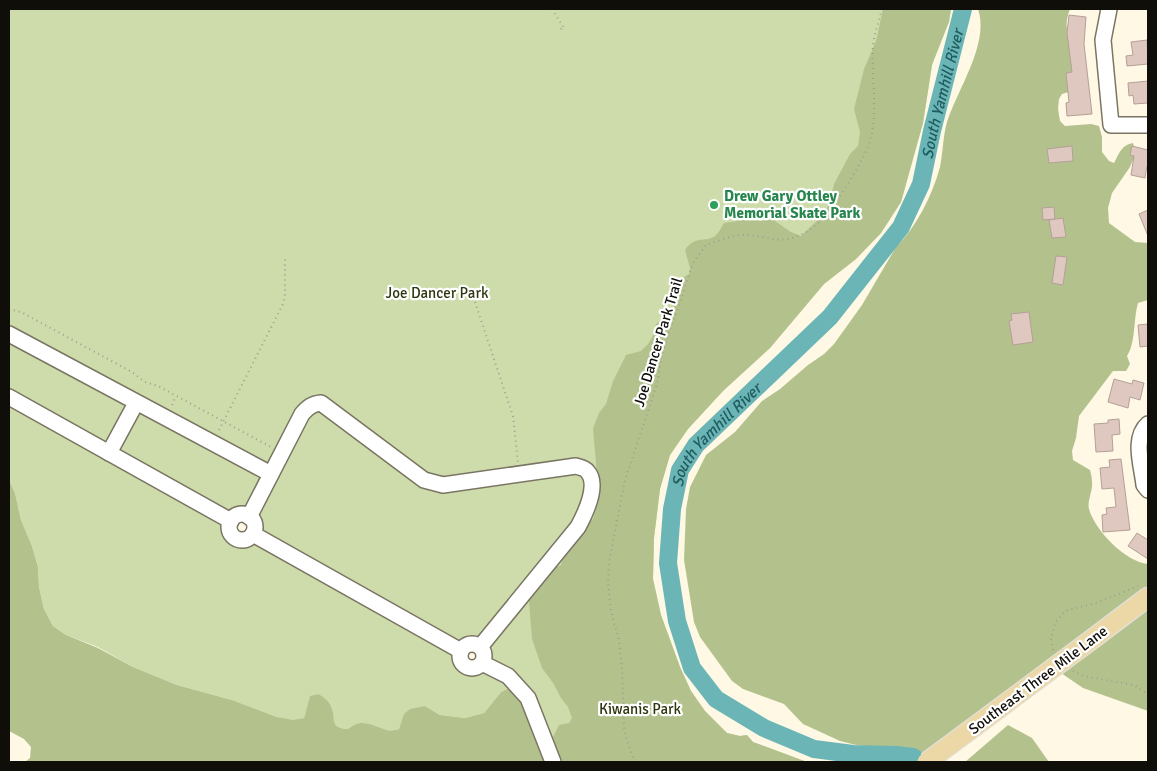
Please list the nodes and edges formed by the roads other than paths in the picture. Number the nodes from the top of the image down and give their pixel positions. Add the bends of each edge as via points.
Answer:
1 (1109, 9) edge
2 (1148, 124) edge
3 (9, 334) edge
4 (9, 397) edge
5 (136, 403) junction
6 (1148, 424) edge
7 (109, 453) junction
8 (271, 474) junction
9 (1148, 490) edge
10 (249, 517) junction
11 (231, 521) junction
12 (254, 534) junction
13 (1148, 597) edge
14 (480, 647) junction
15 (461, 651) junction
16 (482, 663) junction
17 (553, 762) edge
18 (927, 762) edge

1 - 2 street via 1103,40 1111,125
3 - 5 street
4 - 7 street
5 - 7 street
5 - 8 street
6 - 9 street via 1139,437 1144,485
7 - 11 street
8 - 10 street
8 - 14 street via 302,414 314,403 321,403 429,482 443,485 576,466 586,470 592,479 591,493 588,509 578,527
10 - 11 street via 241,515
10 - 12 street via 254,522
11 - 12 street via 231,533 236,538 244,540
12 - 15 street
13 - 18 main road, Southeast Three Mile Lane, bridge
14 - 15 street via 470,644
14 - 16 street via 484,653
15 - 16 street via 460,659 464,666 476,668
16 - 17 street via 508,676 528,698

